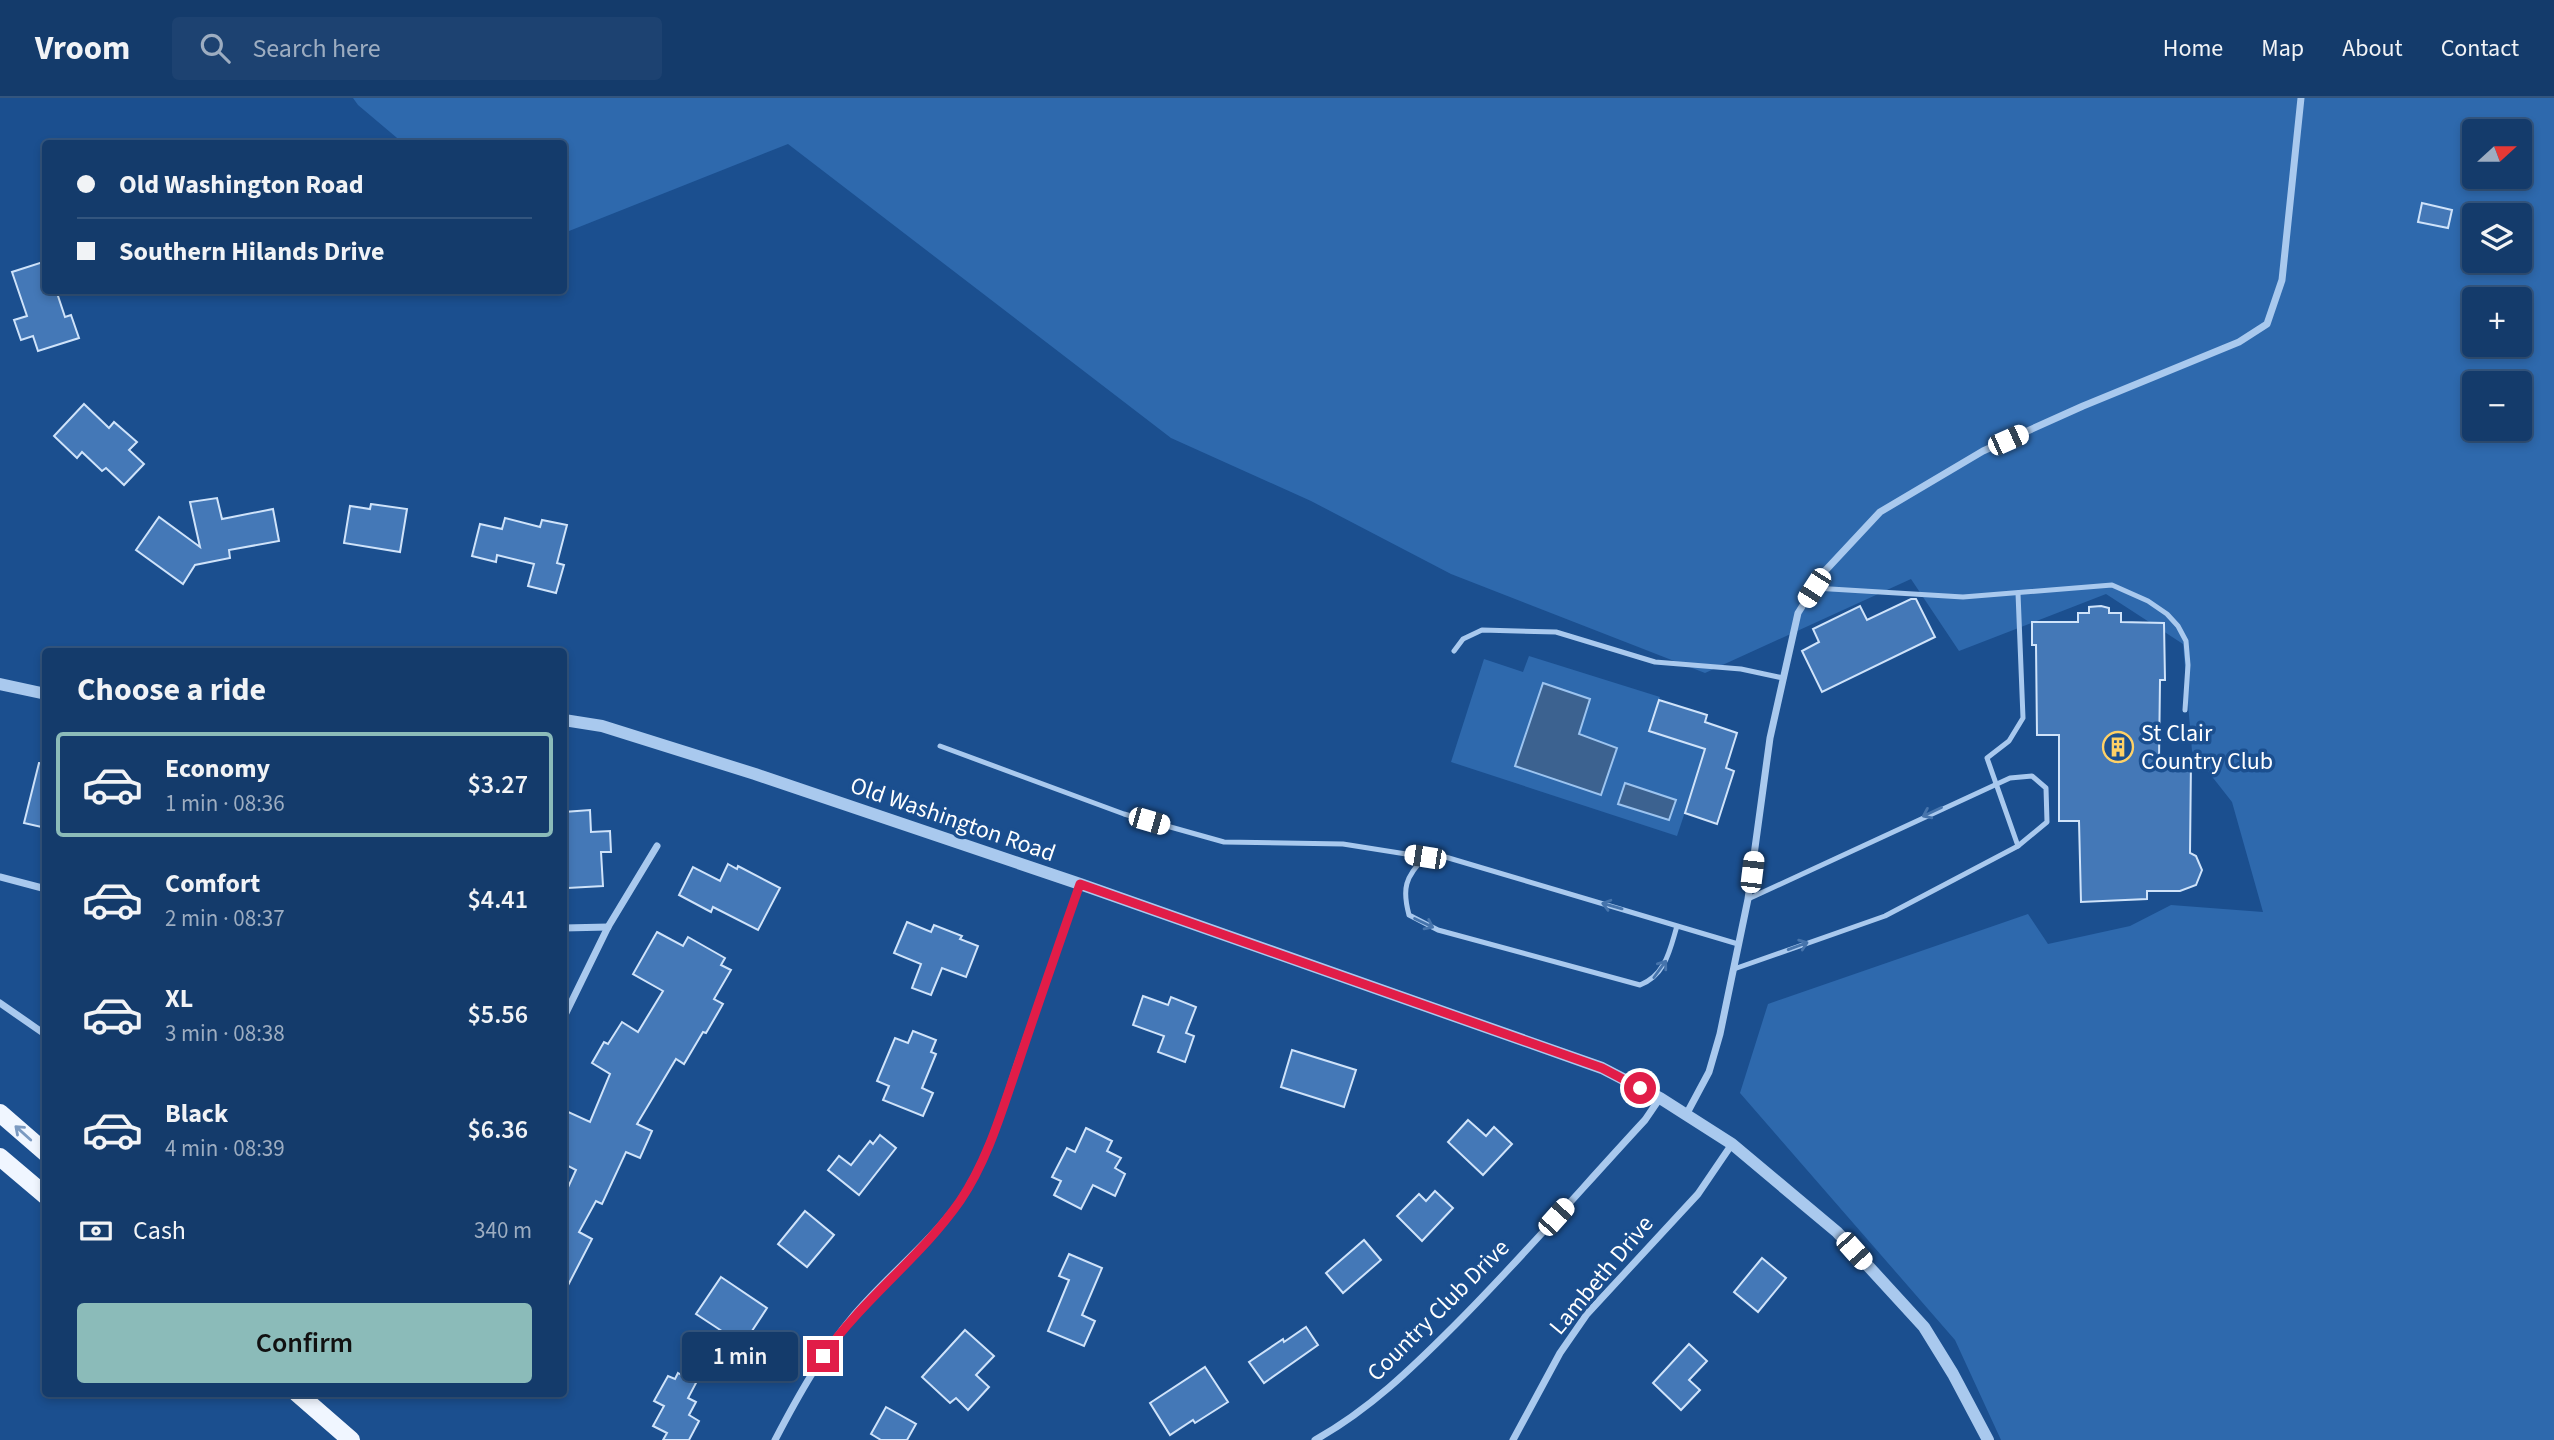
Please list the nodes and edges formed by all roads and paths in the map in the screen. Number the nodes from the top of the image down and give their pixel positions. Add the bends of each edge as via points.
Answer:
1 (2301, 98) edge
2 (1814, 588) junction
3 (2018, 593) junction
4 (1454, 651) dead end
5 (1783, 678) junction
6 (0, 684) edge
7 (42, 693) edge
8 (2185, 710) dead end
9 (567, 720) edge
10 (940, 746) dead end
11 (1994, 784) junction
12 (657, 846) dead end
13 (2018, 846) junction
14 (1425, 857) junction
15 (0, 877) edge
16 (1080, 884) junction
17 (42, 887) edge
18 (1748, 899) junction
19 (1677, 926) junction
20 (608, 927) junction
21 (567, 928) edge
22 (1738, 944) junction
23 (1734, 969) junction
24 (0, 1003) edge
25 (567, 1011) edge
26 (42, 1032) edge
27 (1660, 1098) junction
28 (0, 1113) edge
29 (1686, 1115) junction
30 (1732, 1144) junction
31 (42, 1150) edge
32 (0, 1157) edge
33 (42, 1192) edge
34 (303, 1397) edge
35 (351, 1440) edge
36 (775, 1440) edge
37 (1315, 1440) edge
38 (1513, 1440) edge
39 (1988, 1440) edge

1 - 2 street via 2282,280 2267,324 2238,342 1983,451 1880,512
2 - 3 lane via 1963,597
2 - 5 street via 1798,613
3 - 8 lane via 2112,585 2167,614 2186,641
3 - 11 lane via 2023,718 2009,741 1987,758
4 - 5 lane via 1463,639 1482,629 1556,632 1655,662 1741,669
5 - 18 street
6 - 7 street
9 - 16 street, Old Washington Road via 665,744
10 - 14 lane via 1124,814 1224,842 1343,844
11 - 13 lane
11 - 13 lane via 2032,776 2046,788 2047,822
11 -> 18 lane
12 - 20 street
23 -> 13 lane via 1885,916
19 -> 14 lane via 1441,856
14 -> 19 lane via 1412,870 1404,893 1409,915 1438,930 1640,985 1651,981 1666,963
15 - 17 street
16 - 27 street, Old Washington Road via 1602,1068
16 - 36 street via 974,1177 927,1242 834,1341
18 - 22 street
19 - 22 lane
20 - 21 street
20 - 25 street
22 - 23 street
23 - 29 street via 1709,1072
24 - 26 street
27 - 29 street, Old Washington Road
27 - 37 street, Country Club Drive via 1504,1274 1418,1362 1381,1396
31 -> 28 main road
29 - 30 street, Old Washington Road
30 - 38 street, Lambeth Drive via 1698,1194 1587,1314 1560,1353
30 - 39 street, Old Washington Road via 1837,1231 1924,1327
32 - 33 main road
34 - 35 main road

